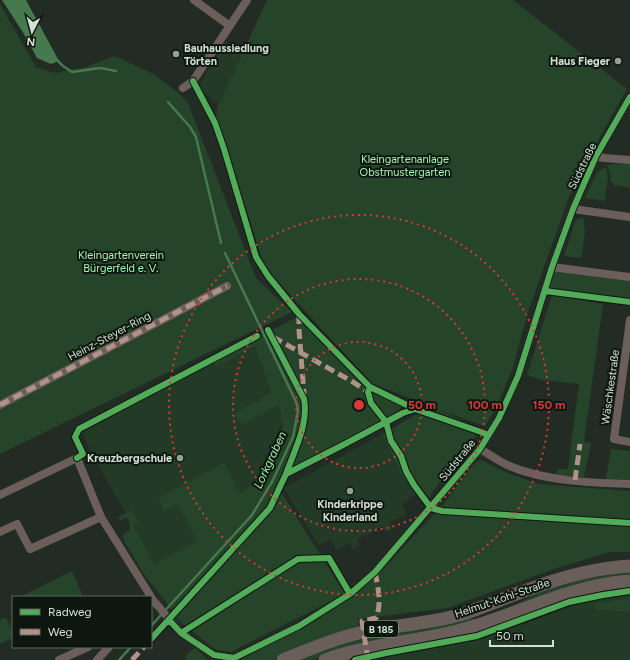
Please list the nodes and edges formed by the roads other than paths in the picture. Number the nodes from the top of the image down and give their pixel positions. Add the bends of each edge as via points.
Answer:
1 (194, 0) edge
2 (247, 0) edge
3 (230, 26) junction
4 (183, 88) dead end
5 (630, 97) edge
6 (596, 156) junction
7 (630, 160) edge
8 (572, 209) junction
9 (630, 217) edge
10 (552, 267) junction
11 (630, 277) edge
12 (228, 286) dead end
13 (630, 320) edge
14 (0, 406) edge
15 (630, 442) edge
16 (480, 449) junction
17 (630, 484) edge
18 (0, 495) edge
19 (101, 517) junction
20 (0, 532) edge
21 (630, 566) edge
22 (630, 581) edge
23 (149, 596) edge
24 (152, 601) edge
25 (86, 648) edge
26 (108, 648) edge
27 (60, 660) edge
28 (98, 660) edge
29 (283, 660) edge
30 (325, 660) edge

1 - 3 street
2 - 3 street
3 - 4 street via 193,81
5 - 6 street, Südstraße
6 - 7 street
6 - 8 street, Südstraße
8 - 9 street
8 - 10 street, Südstraße
10 - 11 street
10 - 16 street, Südstraße via 518,376 499,418
12 - 14 street, Heinz-Steyer-Ring
13 - 15 street, Wäschkestraße via 614,440
16 - 17 street via 511,467 542,476
16 - 24 street, Südstraße via 376,572 350,594 299,626 234,658 214,655 180,633
18 - 19 street, Südstraße via 77,458
19 - 20 street via 30,549 17,524
19 - 23 street, Südstraße
21 - 29 main road, Helmut-Kohl-Straße / B 185 via 554,580 482,608 340,638
22 - 30 main road, Helmut-Kohl-Straße / B 185 via 570,592 460,630 367,648
25 - 27 street
26 - 28 street

